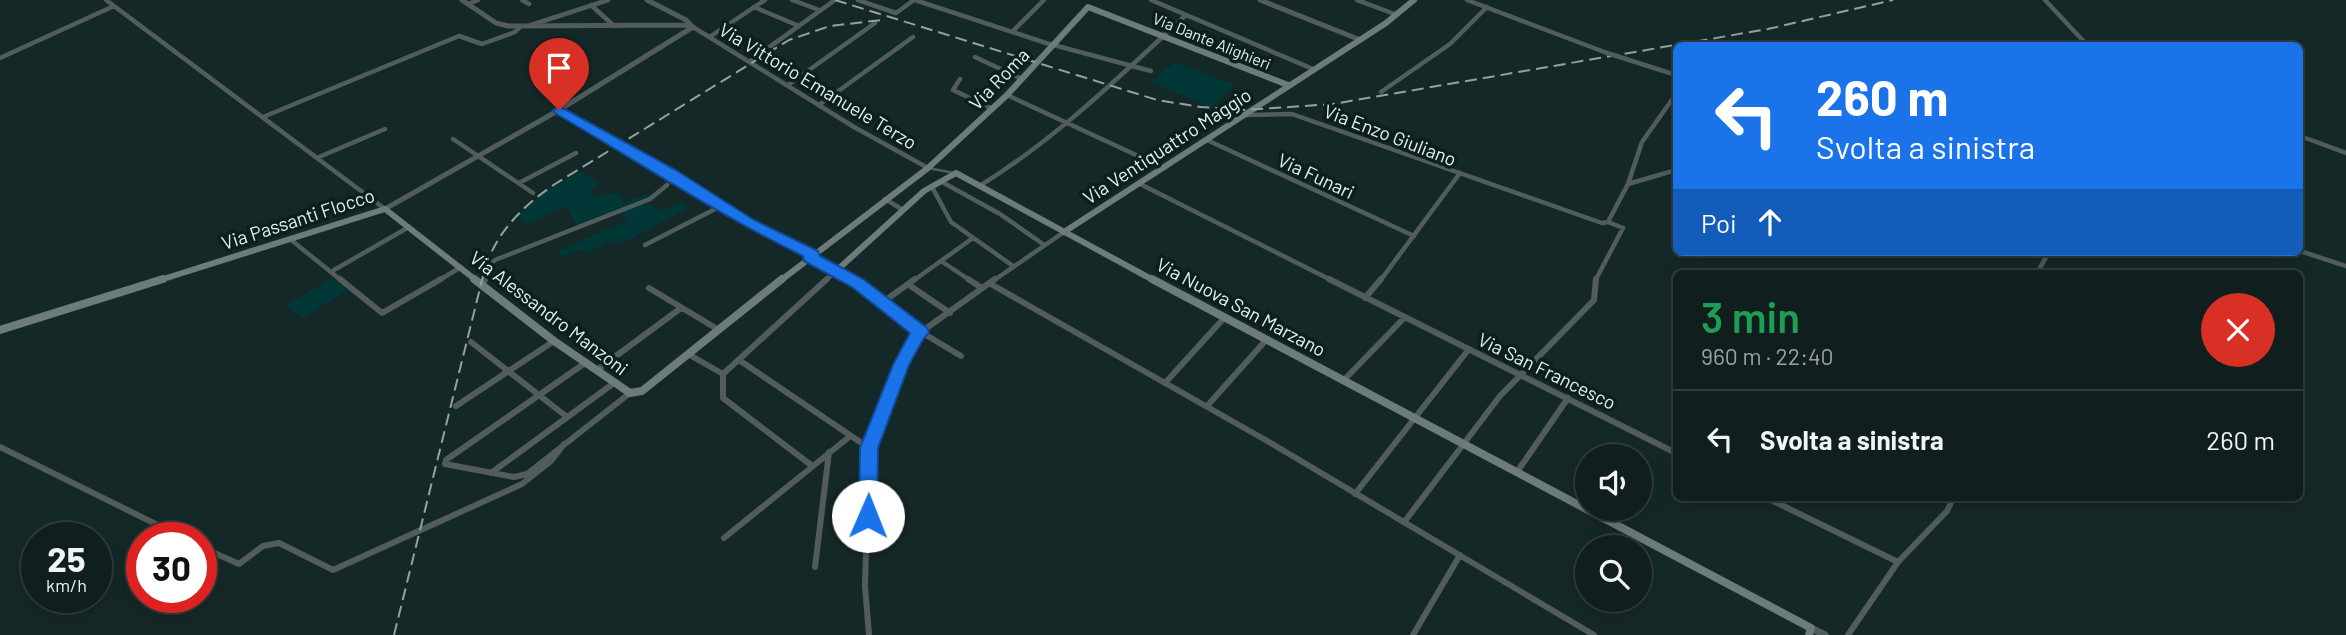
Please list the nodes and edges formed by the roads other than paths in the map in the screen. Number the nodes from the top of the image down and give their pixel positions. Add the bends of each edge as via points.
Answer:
1 (106, 0) edge
2 (462, 0) edge
3 (478, 0) edge
4 (522, 0) edge
5 (608, 0) edge
6 (648, 0) edge
7 (765, 0) edge
8 (792, 0) edge
9 (835, 0) edge
10 (858, 0) edge
11 (914, 0) edge
12 (931, 0) edge
13 (1044, 0) edge
14 (1094, 0) edge
15 (1151, 0) edge
16 (1261, 0) edge
17 (1357, 0) edge
18 (1413, 0) edge
19 (1467, 0) edge
20 (2045, 0) edge
21 (468, 4) junction
22 (529, 4) dead end
23 (591, 5) junction
24 (114, 6) junction
25 (754, 7) junction
26 (1088, 7) junction
27 (1487, 7) junction
28 (943, 9) junction
29 (820, 10) junction
30 (1186, 15) junction
31 (1397, 15) junction
32 (875, 23) dead end
33 (527, 26) junction
34 (614, 26) junction
35 (690, 26) junction
36 (799, 26) junction
37 (520, 27) junction
38 (1012, 32) junction
39 (711, 36) junction
40 (1163, 36) junction
41 (913, 37) dead end
42 (1358, 39) junction
43 (2083, 42) edge
44 (1054, 45) junction
45 (1607, 53) joint
46 (975, 57) dead end
47 (0, 58) edge
48 (750, 61) junction
49 (1132, 66) junction
50 (1313, 69) junction
51 (1151, 71) dead end
52 (1673, 74) edge
53 (960, 79) dead end
54 (1022, 79) junction
55 (788, 85) junction
56 (1288, 85) junction
57 (1381, 92) dead end
58 (1007, 95) junction
59 (1673, 98) edge
60 (819, 105) junction
61 (993, 109) junction
62 (559, 110) junction
63 (1245, 115) junction
64 (263, 117) junction
65 (1068, 124) junction
66 (385, 129) dead end
67 (2303, 137) edge
68 (453, 139) dead end
69 (1207, 140) junction
70 (576, 153) dead end
71 (2346, 153) edge
72 (319, 157) junction
73 (480, 157) junction
74 (928, 168) junction
75 (1164, 168) junction
76 (1673, 171) edge
77 (956, 173) junction
78 (1460, 173) junction
79 (942, 182) junction
80 (519, 183) junction
81 (1140, 184) junction
82 (1628, 184) junction
83 (667, 185) dead end
84 (981, 185) junction
85 (932, 187) junction
86 (533, 193) dead end
87 (885, 199) junction
88 (721, 206) junction
89 (385, 209) junction
90 (903, 210) junction
91 (1608, 222) junction
92 (409, 227) junction
93 (1064, 232) junction
94 (1415, 236) junction
95 (973, 238) junction
96 (290, 239) junction
97 (1043, 244) junction
98 (645, 245) dead end
99 (2303, 252) edge
100 (811, 256) junction
101 (941, 261) junction
102 (1013, 266) junction
103 (2346, 266) edge
104 (461, 267) junction
105 (334, 270) dead end
106 (835, 272) junction
107 (989, 283) junction
108 (483, 285) junction
109 (909, 285) junction
110 (649, 288) dead end
111 (982, 288) junction
112 (1365, 298) junction
113 (883, 303) junction
114 (681, 308) junction
115 (950, 313) junction
116 (1225, 317) junction
117 (1405, 317) junction
118 (0, 330) edge
119 (719, 330) junction
120 (921, 332) junction
121 (1267, 339) junction
122 (554, 341) junction
123 (471, 342) dead end
124 (1469, 349) junction
125 (688, 354) junction
126 (961, 356) dead end
127 (739, 360) junction
128 (586, 363) junction
129 (596, 370) junction
130 (508, 372) junction
131 (723, 374) junction
132 (1520, 374) junction
133 (1345, 380) junction
134 (614, 383) junction
135 (1165, 383) junction
136 (630, 394) junction
137 (539, 396) junction
138 (1568, 398) junction
139 (456, 406) dead end
140 (1207, 406) junction
141 (567, 417) junction
142 (1414, 417) junction
143 (849, 436) junction
144 (1464, 443) junction
145 (565, 444) junction
146 (0, 447) edge
147 (869, 448) junction
148 (1673, 451) edge
149 (829, 452) junction
150 (811, 465) junction
151 (1517, 472) junction
152 (491, 473) junction
153 (1355, 494) junction
154 (1773, 501) edge
155 (1952, 501) edge
156 (1405, 521) junction
157 (152, 522) edge
158 (724, 538) dead end
159 (217, 554) edge
160 (1460, 555) junction
161 (1898, 562) junction
162 (815, 567) dead end
163 (1810, 632) edge
164 (868, 635) edge
165 (1413, 635) edge
166 (1594, 635) edge
167 (1825, 635) edge
168 (1848, 635) edge

1 - 24 street
2 - 21 street
3 - 21 street
4 - 22 street
5 - 23 street
6 - 35 street
7 - 25 street
8 - 29 street
9 - 29 street
10 - 11 street via 898,13
11 - 28 street
12 - 28 street
13 - 38 street
14 - 26 street
15 - 30 street
16 - 42 street
17 - 31 street
18 - 31 main road, Via Ventiquattro Maggio
19 - 27 street
20 - 43 street
21 - 37 street via 496,23
23 - 33 street
23 - 34 street
24 - 47 street
24 - 64 street
25 - 36 street
25 - 39 street
26 - 40 main road, Via Dante Alighieri
26 - 44 main road, Via Roma
27 - 45 street
27 - 57 street via 1450,44
28 - 38 street
29 - 36 street
30 - 40 street
30 - 50 street
31 - 42 main road, Via Ventiquattro Maggio
32 - 55 street
33 - 34 street
33 - 37 street
34 - 35 street
35 - 39 street, Via Vittorio Emanuele Terzo
35 - 62 street, Via Passanti Flocco
36 - 48 street
37 - 64 street via 482,44 459,36
38 - 44 street
39 - 48 street, Via Vittorio Emanuele Terzo
40 - 49 street
40 - 56 main road, Via Dante Alighieri
41 - 60 street
42 - 50 main road, Via Ventiquattro Maggio
44 - 49 street
44 - 54 main road, Via Roma
45 - 52 street, bridge
46 - 54 street
48 - 55 street, Via Vittorio Emanuele Terzo
49 - 51 street
49 - 65 street
50 - 56 main road, Via Ventiquattro Maggio
53 - 61 street via 953,90
54 - 58 main road, Via Roma
55 - 60 street, Via Vittorio Emanuele Terzo
56 - 63 main road, Via Ventiquattro Maggio
58 - 61 main road, Via Roma
58 - 65 street
59 - 82 street via 1642,142
60 - 74 street, Via Vittorio Emanuele Terzo
61 - 74 main road, Via Roma
62 - 73 street, Via Passanti Flocco
62 - 88 street
63 - 69 main road, Via Ventiquattro Maggio
63 - 78 street, Via Enzo Giuliano via 1292,114
64 - 72 street
65 - 75 street
65 - 84 street
66 - 72 street
67 - 71 street
68 - 73 street
69 - 75 main road, Via Ventiquattro Maggio
69 - 94 street, Via Funari
70 - 80 street
72 - 89 street
73 - 80 street
73 - 89 street, Via Passanti Flocco
74 - 77 street
74 - 87 main road, Via Alessandro Manzoni
75 - 81 main road, Via Ventiquattro Maggio
76 - 82 street
77 - 79 main road
77 - 84 main road, Via Nuova San Marzano
78 - 91 street
78 - 94 street, Via Enzo Giuliano
79 - 85 main road
79 - 97 street
80 - 86 street
81 - 93 main road, Via Ventiquattro Maggio
81 - 112 street
82 - 91 street
83 - 108 street via 650,199 495,260
84 - 93 main road, Via Nuova San Marzano
85 - 90 main road
85 - 95 street via 951,222
87 - 90 street
87 - 100 main road, Via Alessandro Manzoni
88 - 98 street
88 - 100 street
89 - 92 main road, Via Alessandro Manzoni
89 - 96 main road, Via Passanti Flocco
90 - 106 main road
91 - 132 street via 1623,228 1594,283 1594,300
92 - 104 main road, Via Alessandro Manzoni
92 - 105 street
93 - 97 street
93 - 116 main road, Via Nuova San Marzano
94 - 112 street, Via Enzo Giuliano
95 - 101 street
95 - 102 street
96 - 104 street via 382,313
96 - 118 main road, Via Passanti Flocco
97 - 102 street
99 - 103 street
100 - 106 main road
100 - 119 main road, Via Alessandro Manzoni
101 - 109 street
101 - 111 street
102 - 107 street
104 - 108 main road, Via Alessandro Manzoni
106 - 113 street
106 - 127 street
107 - 111 street
107 - 135 street
108 - 122 main road, Via Alessandro Manzoni
109 - 113 street
109 - 115 street
110 - 114 street
111 - 115 street
112 - 117 street, Via San Francesco
113 - 120 street
114 - 119 street
114 - 129 street
115 - 120 street
116 - 121 main road, Via Nuova San Marzano
116 - 135 street
117 - 124 street, Via San Francesco
117 - 133 street
119 - 125 main road, Via Alessandro Manzoni
120 - 126 street
120 - 147 street via 901,365
121 - 133 main road, Via Nuova San Marzano
121 - 140 street
122 - 128 main road, Via Alessandro Manzoni
122 - 130 street
123 - 130 street
124 - 132 street, Via San Francesco
124 - 142 street
125 - 131 street
125 - 136 main road, Via Alessandro Manzoni via 642,391
127 - 131 street
127 - 143 street
128 - 129 main road, Via Alessandro Manzoni
128 - 137 street
129 - 134 main road, Via Alessandro Manzoni
130 - 137 street
130 - 139 street
131 - 150 street via 723,398
132 - 138 street, Via San Francesco
132 - 144 street
133 - 142 main road, Via Nuova San Marzano
134 - 136 main road, Via Alessandro Manzoni
134 - 141 street
135 - 140 street
136 - 145 street
137 - 141 street
137 - 152 street via 445,464
138 - 148 street, Via San Francesco
138 - 151 street
140 - 153 street
141 - 152 street
142 - 144 main road, Via Nuova San Marzano
142 - 153 street
143 - 147 street
143 - 149 street
144 - 151 main road, Via Nuova San Marzano
144 - 156 street
145 - 152 street via 527,474
145 - 159 street via 522,484 332,570 277,543 239,564
146 - 157 street
147 - 164 street
149 - 150 street
149 - 162 street
150 - 158 street
151 - 163 main road, Via Nuova San Marzano
153 - 156 street
154 - 161 street
155 - 161 street
156 - 160 street
160 - 165 street
160 - 166 street
161 - 168 street
163 - 167 street, Via Nuova San Marzano

